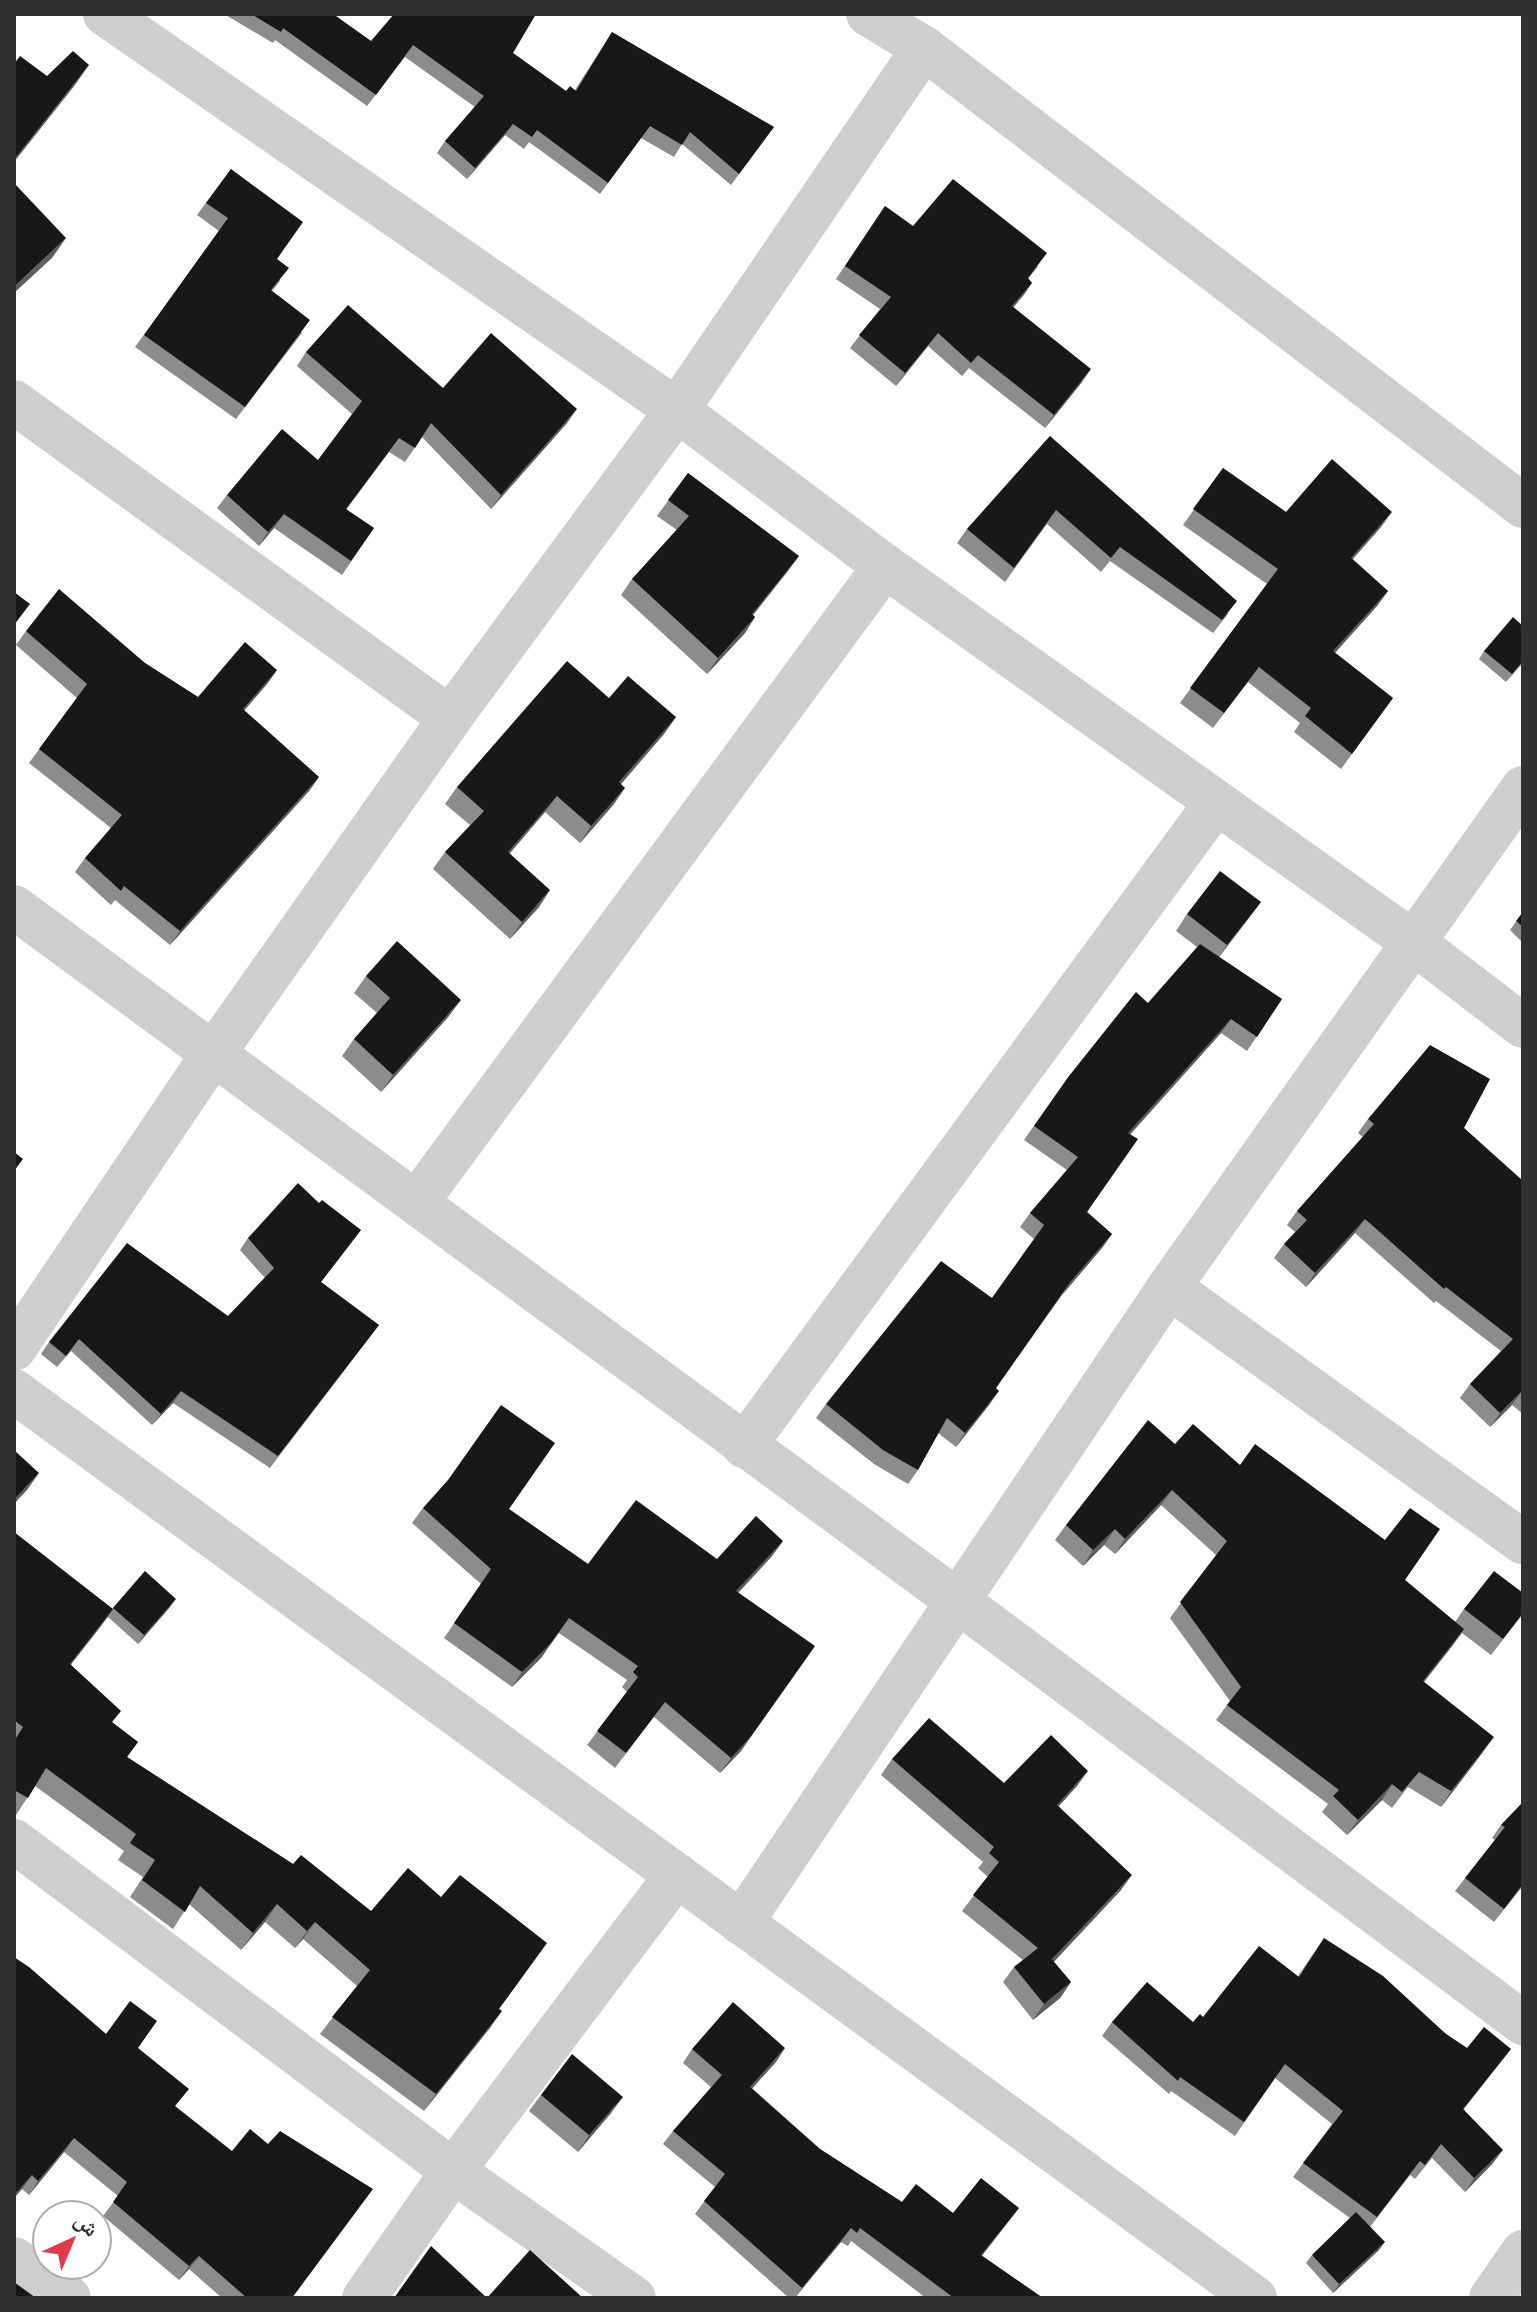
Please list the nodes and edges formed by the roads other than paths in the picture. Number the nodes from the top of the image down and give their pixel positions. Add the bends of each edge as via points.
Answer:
1 (105, 14) edge
2 (871, 15) edge
3 (924, 48) junction
4 (14, 402) edge
5 (677, 410) junction
6 (1523, 506) edge
7 (885, 566) junction
8 (450, 718) junction
9 (1523, 788) edge
10 (1215, 804) junction
11 (14, 907) edge
12 (1413, 942) junction
13 (1523, 1026) edge
14 (214, 1053) junction
15 (417, 1202) junction
16 (1169, 1287) junction
17 (14, 1349) edge
18 (14, 1391) edge
19 (744, 1446) junction
20 (1523, 1542) edge
21 (959, 1602) junction
22 (14, 1841) edge
23 (677, 1875) junction
24 (741, 1923) junction
25 (1523, 2023) edge
26 (453, 2171) junction
27 (1523, 2252) edge
28 (14, 2259) edge
29 (69, 2298) edge
30 (364, 2298) edge
31 (634, 2298) edge
32 (1255, 2298) edge
33 (1491, 2298) edge

1 - 5 street
2 - 3 street
3 - 5 street
3 - 6 street
4 - 8 street
5 - 7 street
5 - 8 street
7 - 10 street
7 - 15 street
8 - 14 street
9 - 12 street
10 - 12 street
10 - 19 street
11 - 14 street
12 - 13 street
12 - 16 street
14 - 15 street
14 - 17 street
15 - 19 street
16 - 20 street
16 - 21 street
18 - 23 street
19 - 21 street
21 - 24 street
21 - 25 street
22 - 26 street
23 - 24 street
23 - 26 street
24 - 32 street
26 - 30 street
26 - 31 street
27 - 33 street
28 - 29 street

